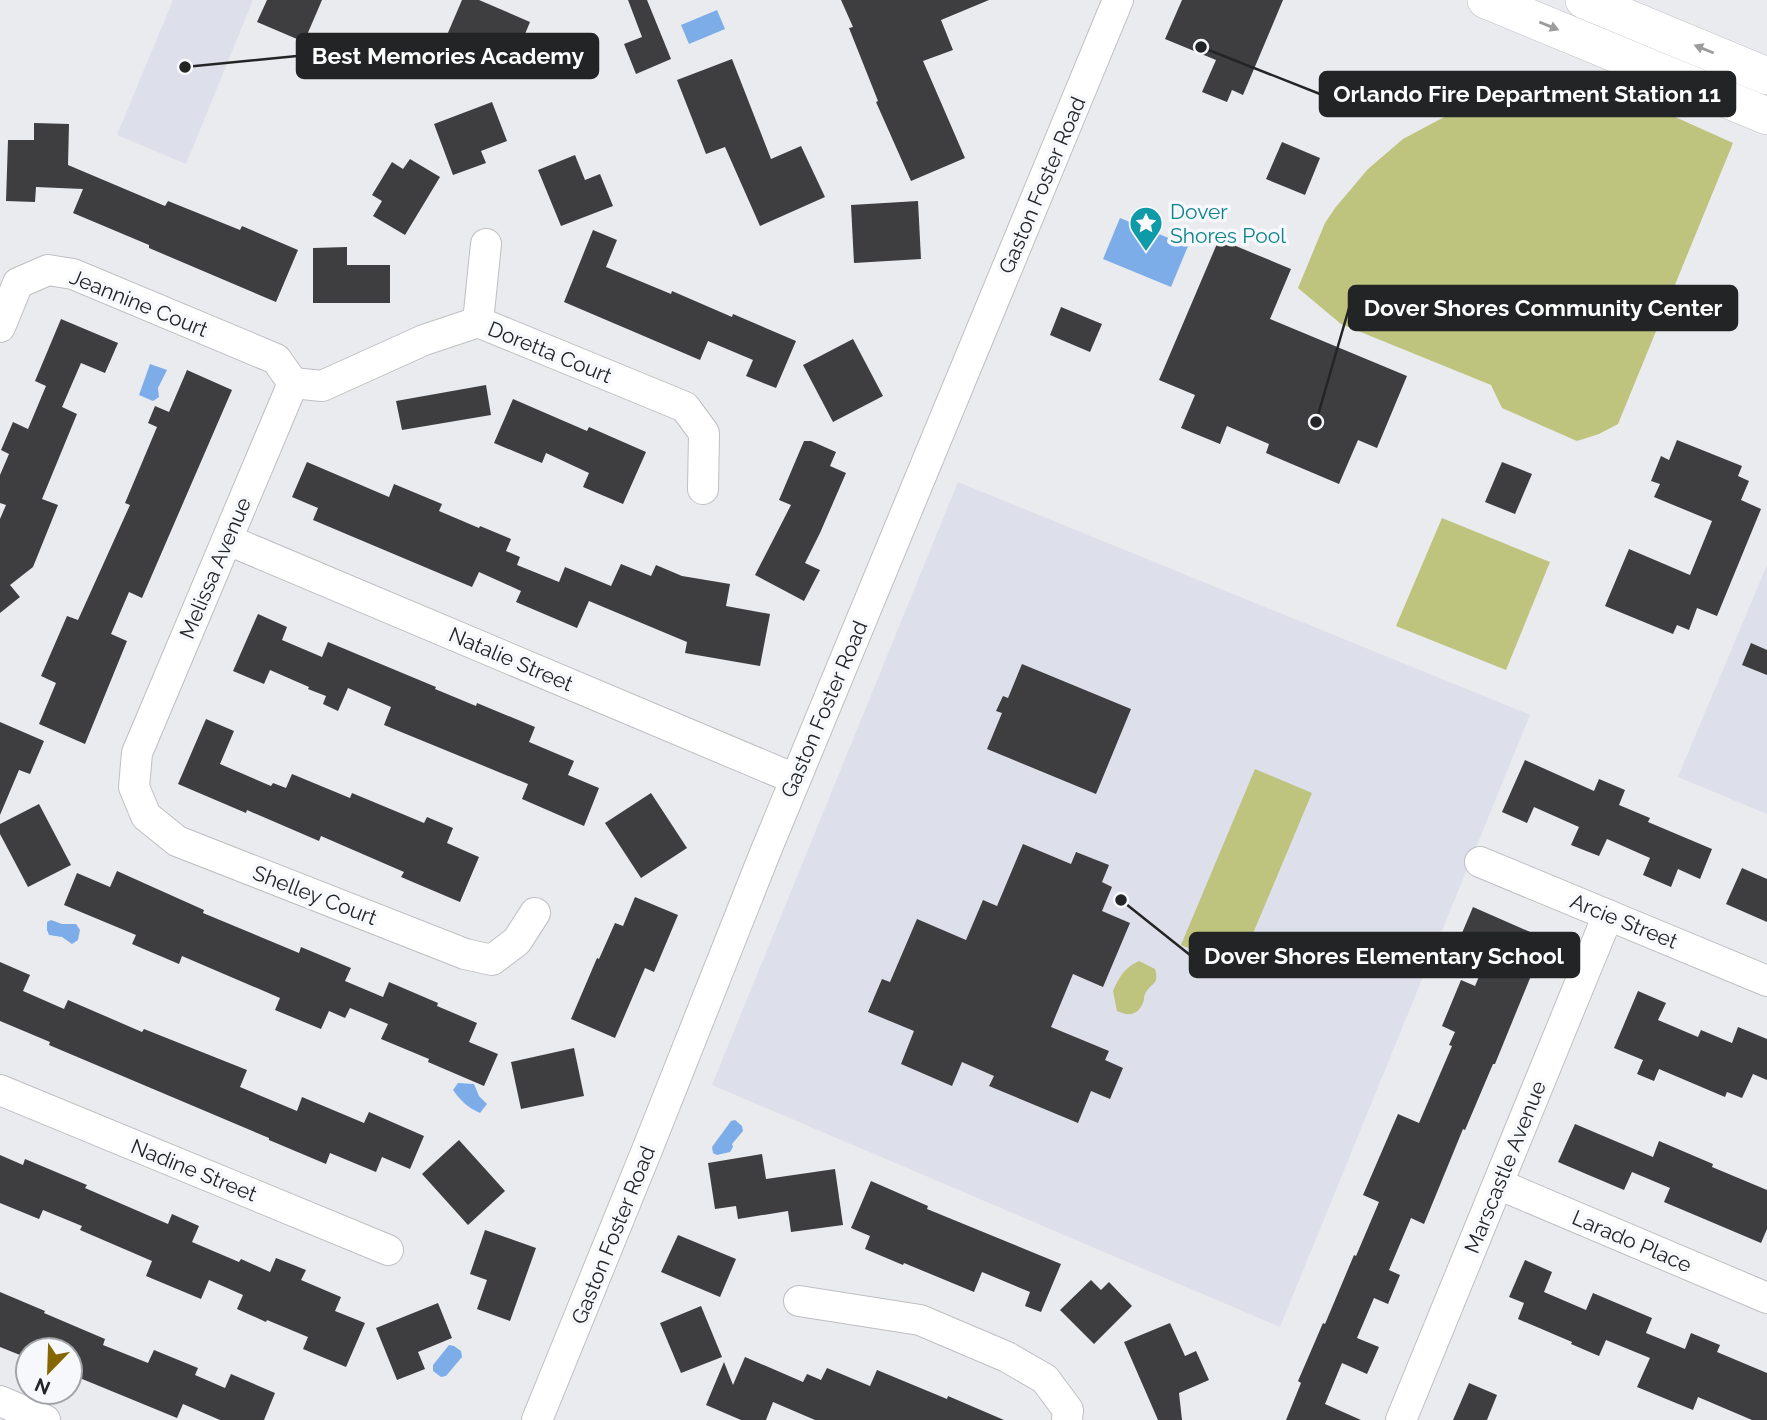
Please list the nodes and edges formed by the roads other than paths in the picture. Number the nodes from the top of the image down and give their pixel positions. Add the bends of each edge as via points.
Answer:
1 (1118, 0) edge
2 (1486, 0) edge
3 (1584, 0) edge
4 (1767, 76) edge
5 (1767, 116) edge
6 (486, 244) dead end
7 (478, 322) junction
8 (0, 327) edge
9 (293, 383) junction
10 (703, 489) dead end
11 (228, 540) junction
12 (137, 753) joint
13 (795, 779) junction
14 (1480, 862) dead end
15 (535, 913) dead end
16 (1608, 915) junction
17 (1767, 981) edge
18 (0, 1090) edge
19 (1498, 1184) junction
20 (388, 1250) dead end
21 (1767, 1297) edge
22 (799, 1301) dead end
23 (0, 1401) edge
24 (46, 1420) edge
25 (537, 1420) edge
26 (1068, 1420) edge
27 (1401, 1420) edge

1 - 13 street, Gaston Foster Road
2 -> 5 main road
4 -> 3 main road
6 - 7 street
7 - 9 street, Doretta Court via 424,340 322,386
7 - 10 street, Doretta Court via 685,407 704,433
8 - 9 street, Jeannine Court via 18,283 48,270 73,274 276,359
9 - 11 street, Melissa Avenue
11 - 12 street, Melissa Avenue
11 - 13 street, Natalie Street
12 - 15 street, Shelley Court via 134,787 146,816 177,841 465,954 492,960 517,941
13 - 25 street, Gaston Foster Road
14 - 16 street, Arcie Street
16 - 17 street, Arcie Street
16 - 19 street, Marscastle Avenue
18 - 20 street, Nadine Street
19 - 21 street, Larado Place
19 - 27 street, Marscastle Avenue
22 - 26 street via 920,1320 1007,1357 1045,1379 1068,1410
23 - 24 street

